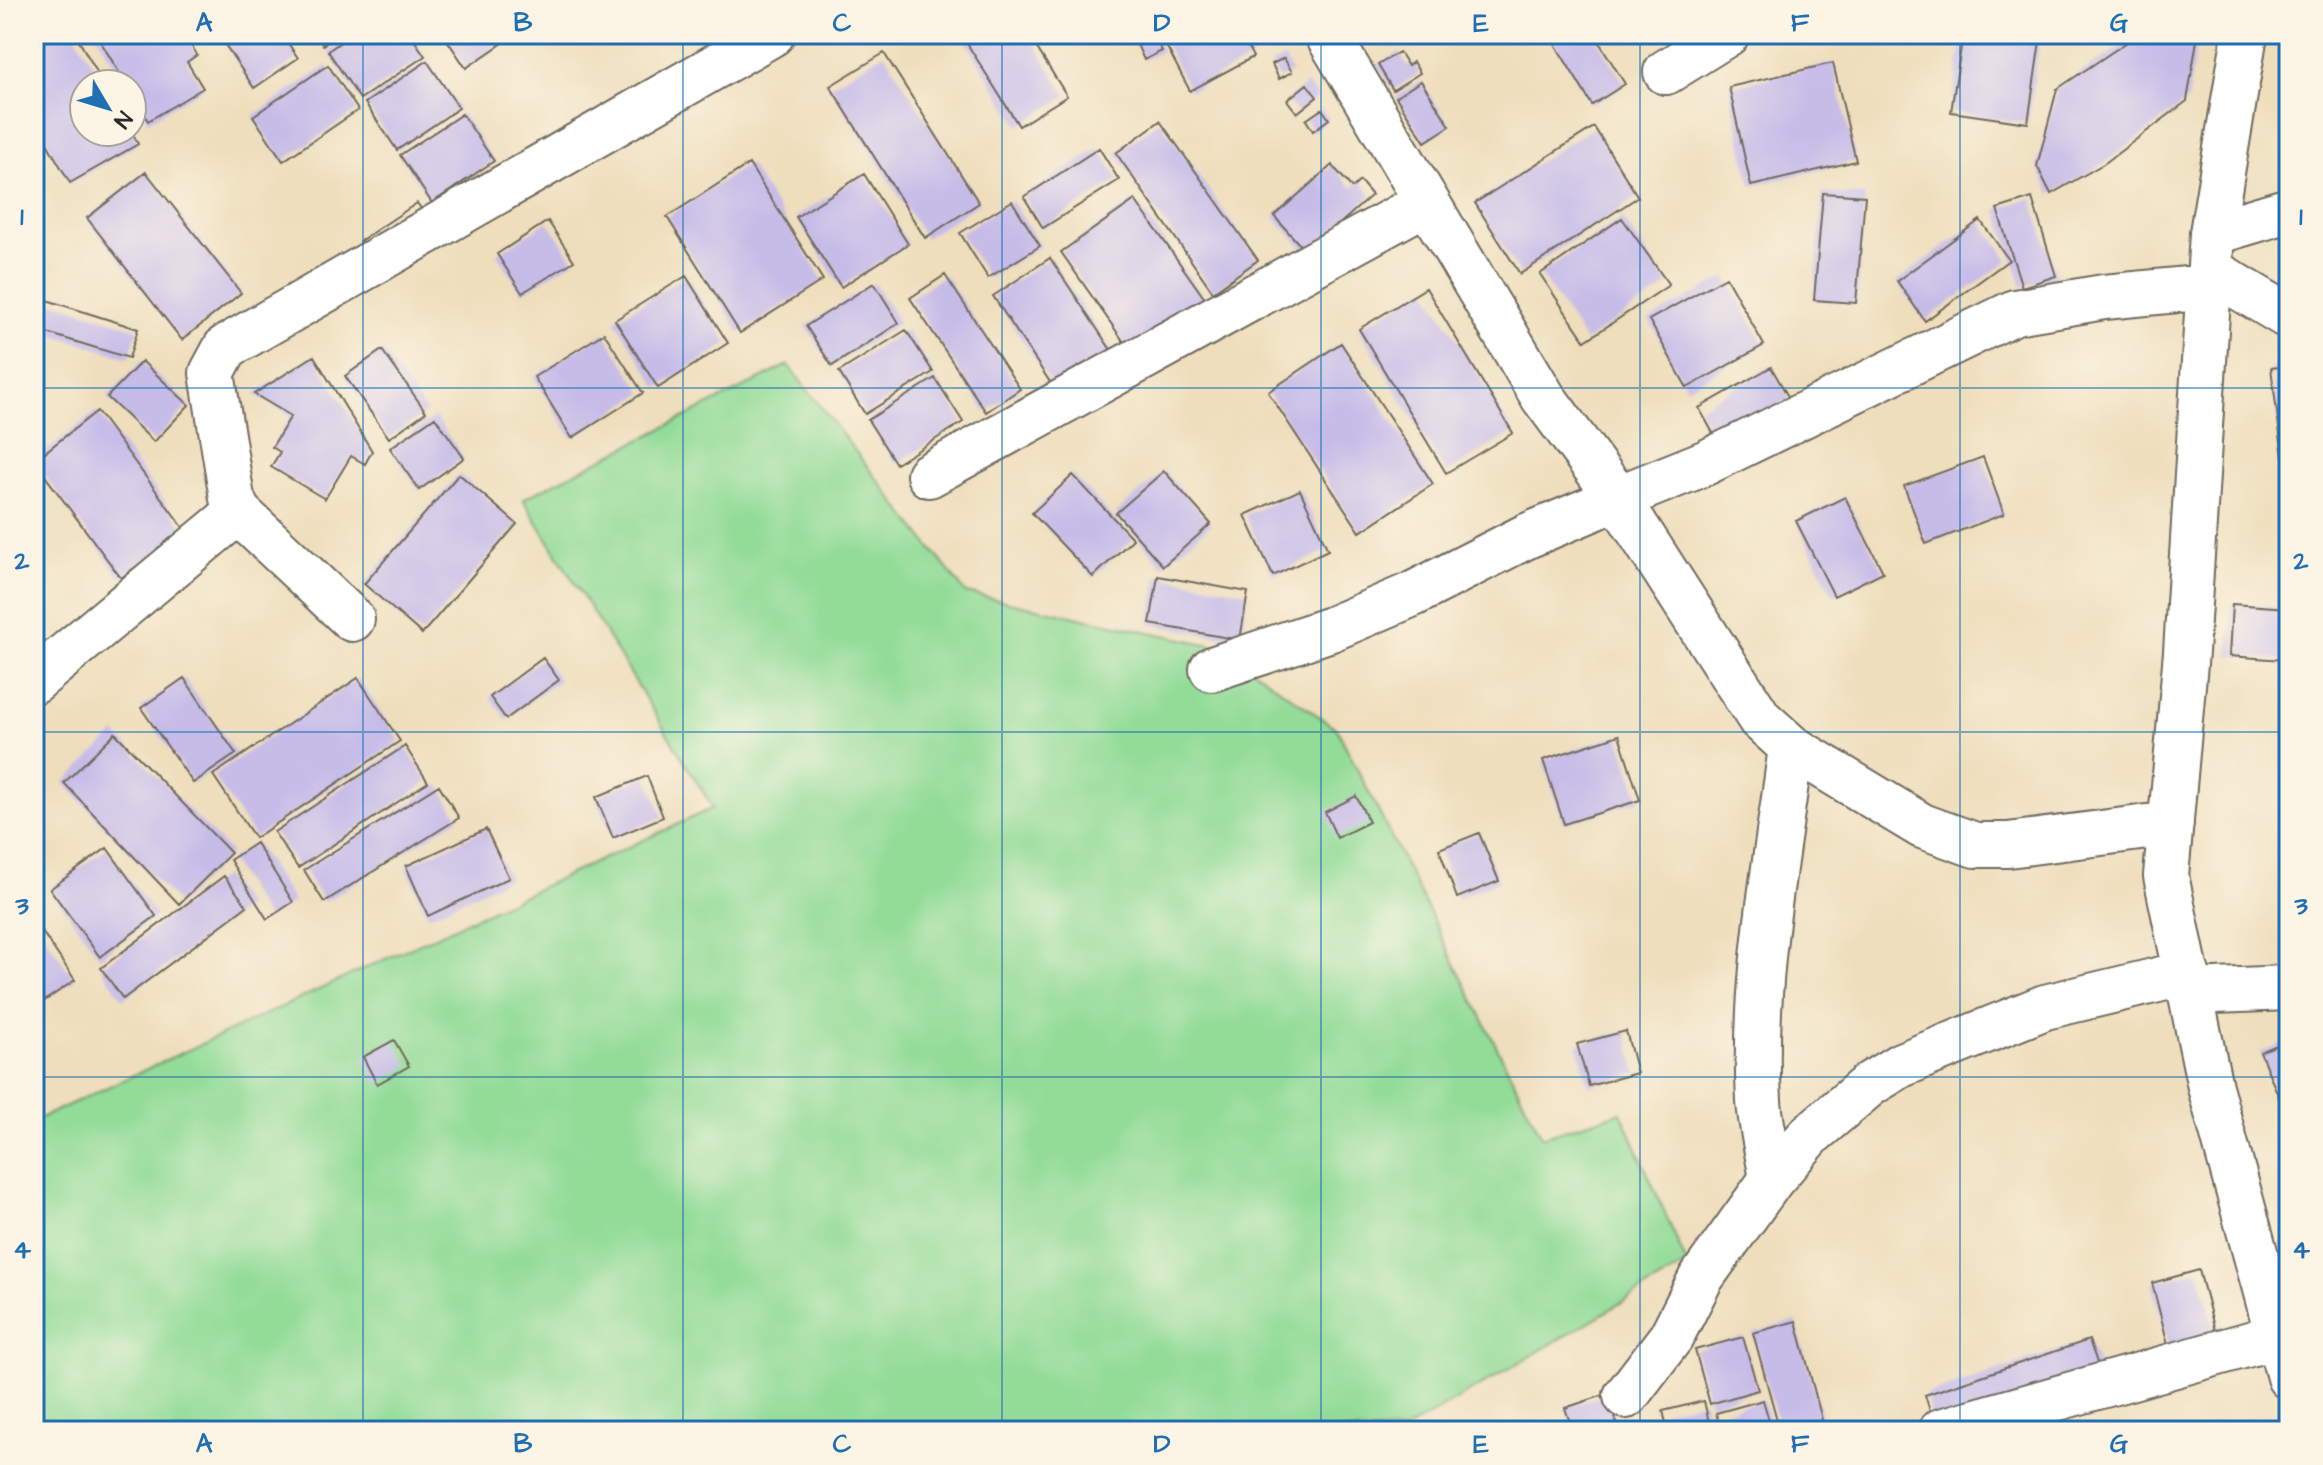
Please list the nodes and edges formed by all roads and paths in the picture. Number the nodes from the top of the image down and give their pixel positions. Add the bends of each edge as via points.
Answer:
1 (772, 34) edge
2 (1327, 34) edge
3 (1727, 34) edge
4 (2245, 34) edge
5 (1666, 72) dead end
6 (1427, 202) junction
7 (2289, 210) edge
8 (2211, 264) junction
9 (2289, 317) edge
10 (929, 475) dead end
11 (1618, 498) junction
12 (238, 512) junction
13 (352, 619) dead end
14 (1212, 669) dead end
15 (34, 681) edge
16 (1791, 747) junction
17 (2171, 824) junction
18 (2189, 982) junction
19 (2289, 988) edge
20 (1772, 1179) junction
21 (2283, 1356) edge
22 (1626, 1396) dead end
23 (1941, 1431) edge

1 - 12 street via 226,347 212,373
2 - 6 street
3 - 5 street
4 - 8 street
6 - 10 street
6 - 11 street via 1543,397
7 - 8 street
8 - 9 street
8 - 11 street via 2104,297 2015,312 1705,463
8 - 17 street
11 - 14 street via 1331,629
11 - 16 street via 1760,719
12 - 13 street
12 - 15 street
16 - 17 street via 1922,826 1975,845
16 - 20 street via 1760,997 1759,1102
17 - 18 street via 2166,876
18 - 19 street
18 - 20 street via 2045,1007 1901,1065 1811,1134
18 - 21 street via 2210,1087
20 - 22 street via 1701,1278 1671,1337
21 - 23 street

